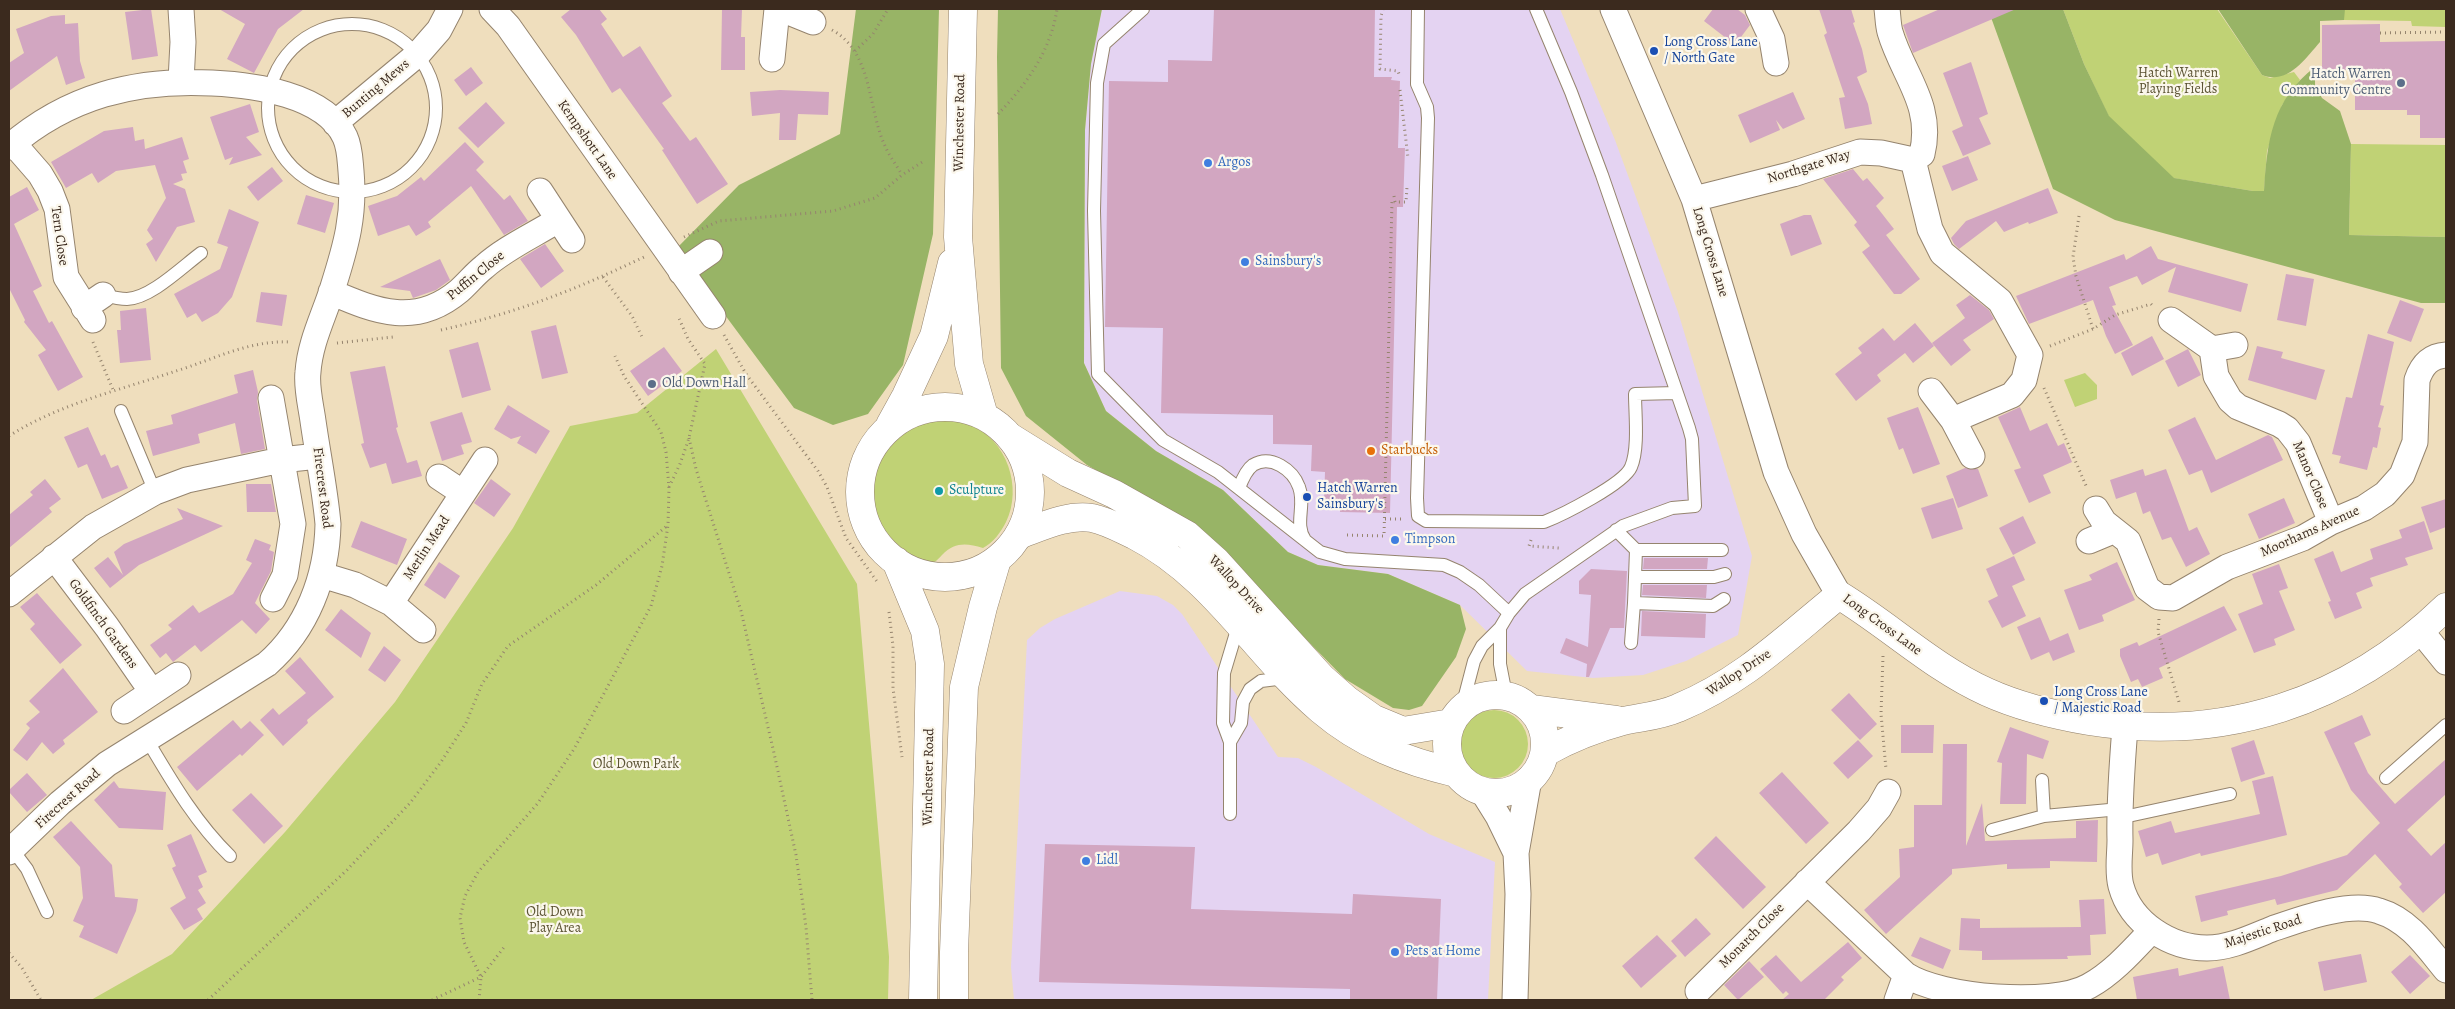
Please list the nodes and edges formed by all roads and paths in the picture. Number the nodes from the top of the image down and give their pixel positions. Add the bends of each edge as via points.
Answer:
1 (181, 9) edge
2 (450, 9) edge
3 (492, 9) edge
4 (777, 9) edge
5 (781, 9) edge
6 (888, 9) edge
7 (963, 9) edge
8 (1058, 9) edge
9 (1143, 9) edge
10 (1383, 9) edge
11 (1418, 9) edge
12 (1536, 9) edge
13 (1612, 9) edge
14 (1758, 9) edge
15 (1886, 9) edge
16 (813, 22) joint
17 (2446, 32) edge
18 (2380, 33) dead end
19 (855, 51) junction
20 (418, 54) junction
21 (772, 59) dead end
22 (1776, 63) dead end
23 (181, 81) junction
24 (269, 91) junction
25 (998, 114) dead end
26 (335, 124) junction
27 (11, 145) edge
28 (1913, 160) junction
29 (924, 161) dead end
30 (1408, 165) dead end
31 (902, 175) junction
32 (1407, 181) dead end
33 (540, 191) dead end
34 (353, 192) junction
35 (1394, 196) dead end
36 (1694, 199) junction
37 (1395, 202) junction
38 (2079, 216) dead end
39 (558, 220) junction
40 (958, 237) junction
41 (572, 240) dead end
42 (677, 240) dead end
43 (710, 252) dead end
44 (201, 253) dead end
45 (648, 256) dead end
46 (681, 272) junction
47 (603, 277) junction
48 (331, 292) junction
49 (94, 308) junction
50 (678, 316) dead end
51 (712, 316) joint
52 (2171, 320) joint
53 (2093, 329) junction
54 (440, 330) dead end
55 (395, 337) dead end
56 (642, 339) dead end
57 (296, 342) dead end
58 (337, 344) dead end
59 (2030, 355) junction
60 (2446, 355) edge
61 (615, 356) dead end
62 (1931, 391) dead end
63 (114, 392) junction
64 (1677, 393) junction
65 (271, 398) dead end
66 (121, 411) joint
67 (984, 416) junction
68 (1953, 420) junction
69 (887, 430) junction
70 (9, 436) edge
71 (1010, 437) junction
72 (689, 438) junction
73 (318, 456) junction
74 (1972, 456) dead end
75 (281, 460) junction
76 (486, 460) dead end
77 (439, 477) dead end
78 (669, 488) junction
79 (1239, 488) junction
80 (155, 492) junction
81 (463, 493) junction
82 (2096, 509) joint
83 (2331, 522) junction
84 (668, 525) junction
85 (1616, 530) junction
86 (2113, 531) junction
87 (1347, 535) dead end
88 (1019, 536) junction
89 (1537, 540) dead end
90 (1306, 541) junction
91 (2089, 541) dead end
92 (1559, 548) dead end
93 (1636, 550) junction
94 (1722, 550) dead end
95 (54, 558) junction
96 (896, 561) junction
97 (996, 563) junction
98 (1725, 574) dead end
99 (322, 575) junction
100 (1635, 577) junction
101 (879, 585) dead end
102 (9, 594) edge
103 (1839, 595) junction
104 (2160, 597) junction
105 (273, 599) dead end
106 (1724, 599) dead end
107 (391, 603) junction
108 (1634, 603) junction
109 (888, 604) dead end
110 (2446, 606) edge
111 (1509, 613) junction
112 (1239, 623) junction
113 (1500, 628) junction
114 (423, 630) dead end
115 (2420, 630) junction
116 (1631, 644) dead end
117 (1883, 654) dead end
118 (2446, 662) edge
119 (178, 675) dead end
120 (1288, 677) junction
121 (152, 692) junction
122 (1506, 695) junction
123 (1531, 709) junction
124 (124, 711) dead end
125 (1457, 715) junction
126 (1623, 721) junction
127 (2446, 725) edge
128 (2186, 726) junction
129 (2125, 727) junction
130 (146, 738) junction
131 (1230, 742) junction
132 (1546, 752) junction
133 (903, 766) dead end
134 (1456, 773) junction
135 (2386, 778) dead end
136 (1529, 780) junction
137 (2042, 780) dead end
138 (1483, 792) junction
139 (1888, 792) joint
140 (2230, 794) dead end
141 (2119, 813) junction
142 (1230, 814) dead end
143 (2044, 816) junction
144 (1992, 830) dead end
145 (10, 850) edge
146 (1516, 853) junction
147 (230, 856) dead end
148 (1807, 882) junction
149 (48, 912) dead end
150 (2152, 930) junction
151 (505, 946) dead end
152 (9, 953) edge
153 (2446, 970) edge
154 (1906, 975) junction
155 (481, 976) junction
156 (1698, 991) dead end
157 (41, 1000) edge
158 (208, 1000) edge
159 (432, 1000) edge
160 (478, 1000) edge
161 (812, 1000) edge
162 (923, 1000) edge
163 (954, 1000) edge
164 (1515, 1000) edge
165 (1897, 1000) edge

1 - 23 street
2 - 20 street, Bunting Mews via 439,30
3 - 46 street, Kempshott Lane via 501,16
4 - 21 street
5 - 16 street
6 - 19 path via 874,34
7 - 40 street, Winchester Road
8 - 25 path via 1042,56
9 - 79 lane via 1104,44 1097,83 1094,211 1098,374 1163,440
10 - 30 path via 1380,69 1398,71
11 - 64 lane via 1417,84 1428,118 1418,516 1426,521 1544,522 1561,516 1628,472 1633,461 1635,394
12 - 64 lane via 1574,100
13 - 36 street, Long Cross Lane
14 - 22 street via 1772,39
15 - 28 street via 1890,32 1924,116 1926,137 1922,154
16 - 19 path via 834,32
17 - 18 path
19 - 31 path via 885,147
20 - 24 lane, Bunting Mews via 400,38 379,27 356,23 332,26 310,35 291,49 277,69
20 - 26 street, Bunting Mews
20 - 34 lane, Bunting Mews via 436,94 436,117 431,139 413,166 395,180 375,189
23 - 24 street, Bunting Mews
23 - 27 street, Bunting Mews via 136,85 95,97 62,110
24 - 26 street, Bunting Mews via 306,102
24 - 34 lane, Bunting Mews via 270,126 284,157 309,180 330,189
26 - 34 street, Bunting Mews via 348,145
27 - 49 street, Tern Close via 40,174 54,200 64,271
28 - 36 street, Northgate Way via 1860,152 1794,174
28 - 59 street via 1930,229 1942,253 2000,301
29 - 31 path
31 - 42 path via 875,198 833,211 719,221
32 - 37 path via 1406,202
33 - 39 street
34 - 48 street, Firecrest Road via 348,239
35 - 37 path
36 - 103 street, Long Cross Lane via 1776,472 1804,534
37 - 87 path via 1392,201 1384,536
38 - 53 path via 2074,257 2076,276
39 - 41 street
39 - 48 street, Puffin Close via 494,259 459,291 430,308 387,313
40 - 67 street, Winchester Road via 969,364
40 - 69 street, Winchester Road via 934,336
43 - 46 street
44 - 49 lane via 136,297
45 - 47 path
46 - 51 street, Kempshott Lane
47 - 54 path via 521,310
47 - 56 path via 632,316
48 - 73 street, Firecrest Road via 312,343 307,374
49 - 63 path via 91,339
50 - 72 path via 688,340 705,364
51 - 101 path via 746,374 818,471 846,538
52 - 53 path via 2151,304 2115,315
52 - 83 street, Manor Close via 2223,347 2216,376 2230,400 2238,407 2287,429 2298,443
53 - 59 path
55 - 58 path
57 - 63 path via 236,348
59 - 68 street via 2024,380 2012,395
59 - 82 path
60 - 83 street, Moorhams Avenue via 2429,361 2420,372 2416,390 2415,442 2402,475 2375,502
61 - 78 path via 624,376 661,432
62 - 68 street
63 - 66 path
63 - 70 path via 39,419
64 - 85 lane via 1692,440 1696,506 1655,513
65 - 75 street
66 - 80 lane
67 - 69 street via 959,405 938,404 902,416
67 - 71 street
68 - 74 street
69 - 96 street via 869,454 863,469 860,498 868,526
71 - 88 street via 1023,459 1028,479 1027,509
71 - 125 street, Wallop Drive via 1068,473 1114,494 1187,535 1226,572 1321,677 1374,719 1403,731
72 - 78 path
72 - 161 path via 741,611 774,752 796,855
73 - 75 street
73 - 99 street, Firecrest Road via 328,524
75 - 80 street via 187,480
75 - 105 street via 293,524 285,575
76 - 81 street, Merlin Mead
77 - 81 street
78 - 84 path
79 - 90 lane
79 - 90 lane via 1251,466 1261,462 1280,465 1292,474 1302,503 1299,528
80 - 95 street via 93,527
81 - 107 street, Merlin Mead
82 - 86 street
83 - 104 street, Moorhams Avenue via 2303,538 2227,567 2173,598
84 - 155 path via 662,566 650,606 574,749 538,803 478,872 465,896 460,918 464,942
84 - 158 path via 596,585 508,646 482,684 466,723 410,803 347,870
85 - 93 lane
85 - 111 lane via 1525,594
86 - 91 street
86 - 104 street via 2128,541 2147,588
88 - 97 street
88 - 112 street, Wallop Drive via 1057,522 1080,518 1092,518 1120,528 1181,564
89 - 92 path via 1530,540 1529,546
90 - 111 lane via 1320,552 1332,556 1444,565 1479,585
93 - 94 lane
93 - 100 lane
95 - 102 street
95 - 121 street, Goldfinch Gardens
96 - 97 street via 918,574 942,578 967,575
96 - 162 street, Winchester Road via 925,631 930,664
97 - 163 street via 964,687
98 - 100 lane via 1714,577
99 - 107 street via 355,585
99 - 130 street, Firecrest Road via 304,616 283,649 250,676
100 - 108 lane
103 - 126 street, Wallop Drive via 1770,654 1722,687 1660,715
103 - 129 street, Long Cross Lane via 1869,613 1939,666 1987,692 2038,711
104 - 128 path via 2158,632
106 - 108 lane via 1713,606
107 - 114 street
108 - 116 lane
109 - 133 path via 893,688
110 - 115 street, Long Cross Lane
111 - 113 lane
112 - 120 street, Wallop Drive
112 - 131 lane via 1224,673 1223,723
113 - 122 lane via 1500,664
113 - 125 lane via 1482,646 1474,661
115 - 118 street
115 - 128 street, Long Cross Lane via 2347,680 2316,694 2265,713
117 - 139 path via 1881,714
119 - 121 street
120 - 131 lane via 1261,681 1250,689 1243,702 1241,723
120 - 134 street, Wallop Drive via 1323,711 1357,736 1416,764
121 - 124 street
122 - 123 street, Wallop Drive
122 - 125 street, Wallop Drive via 1488,695
123 - 126 street, Wallop Drive
123 - 132 street via 1540,721
125 - 134 street via 1447,749
126 - 132 street, Wallop Drive via 1566,741
127 - 135 lane
128 - 129 street, Long Cross Lane
129 - 141 street, Majestic Road
130 - 145 street, Firecrest Road via 74,791
130 - 147 lane via 190,810
131 - 142 lane
132 - 136 street, Wallop Drive
134 - 138 street, Wallop Drive via 1469,786
136 - 138 street via 1505,791
136 - 146 street, Wallop Drive
137 - 143 lane
138 - 146 street, Wallop Drive
139 - 148 street, Monarch Close via 1865,837
140 - 141 lane
141 - 143 lane
141 - 150 street, Majestic Road via 2120,884 2132,908
143 - 144 lane
145 - 149 lane via 27,870
146 - 164 street, Wallop Drive
148 - 154 street
148 - 156 street, Monarch Close
150 - 153 street, Majestic Road via 2177,943 2208,948 2228,945 2313,916 2345,910 2378,910 2407,925
150 - 154 street via 2090,986 2064,995 2016,998 1952,992 1920,983
151 - 155 path
152 - 157 path
154 - 165 street
155 - 159 path
155 - 160 path

